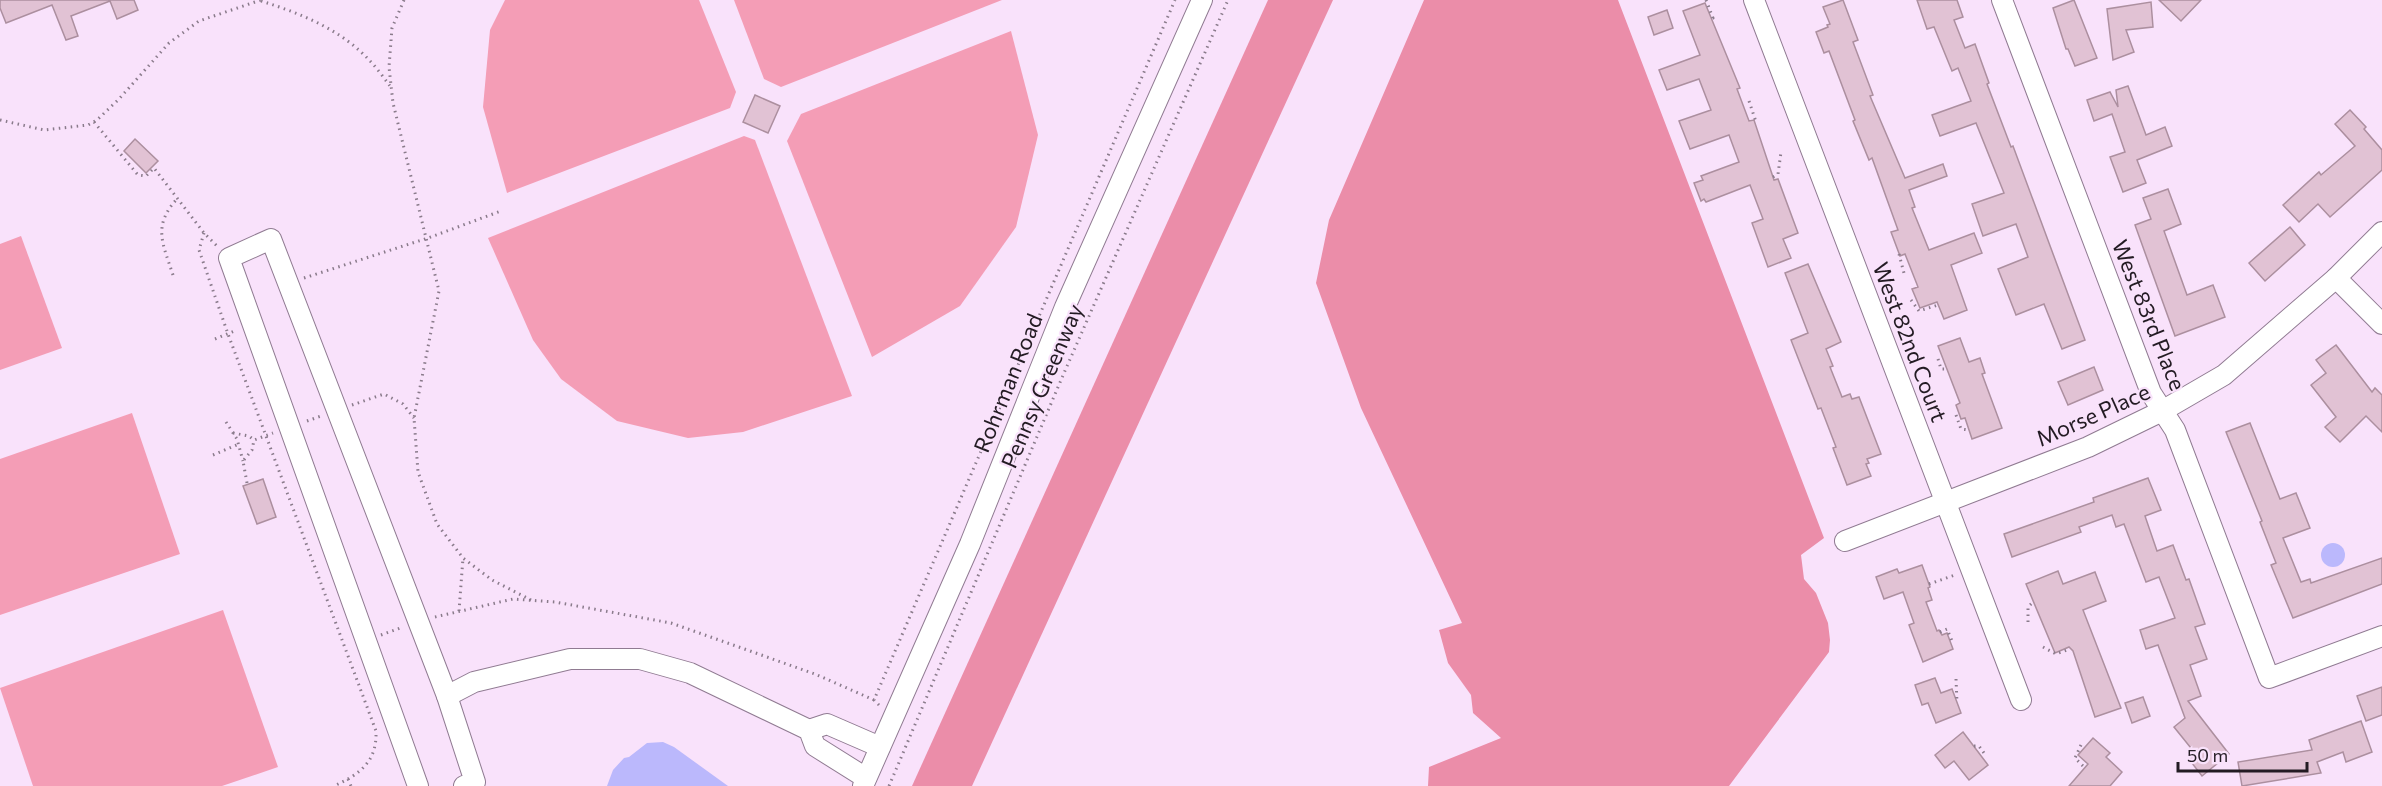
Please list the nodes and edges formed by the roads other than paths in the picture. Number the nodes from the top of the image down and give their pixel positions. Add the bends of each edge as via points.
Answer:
1 (1202, 0) edge
2 (1754, 0) edge
3 (2002, 0) edge
4 (2382, 232) edge
5 (2336, 278) junction
6 (2382, 324) edge
7 (2162, 411) junction
8 (1944, 501) junction
9 (1845, 541) dead end
10 (2382, 636) edge
11 (447, 696) junction
12 (2021, 700) dead end
13 (808, 730) junction
14 (880, 747) junction
15 (864, 782) edge
16 (418, 786) edge
17 (464, 786) edge

1 - 14 street, Rohrman Road via 1065,307 970,544
2 - 8 street, West 82nd Court
3 - 7 street, West 83rd Place via 2151,393
4 - 5 street, Morse Place
5 - 6 street
5 - 7 street, Morse Place via 2224,375
7 - 8 street, Morse Place via 2088,447
7 - 10 street, West 83rd Place via 2175,430 2269,678
8 - 9 street, Morse Place
8 - 12 street, West 82nd Court
11 - 13 street via 474,682 570,659 640,659 690,673
11 - 16 street via 271,239 229,258
11 - 17 street via 475,782
13 - 14 street via 827,724
13 - 15 street via 815,746
14 - 15 street, Rohrman Road

